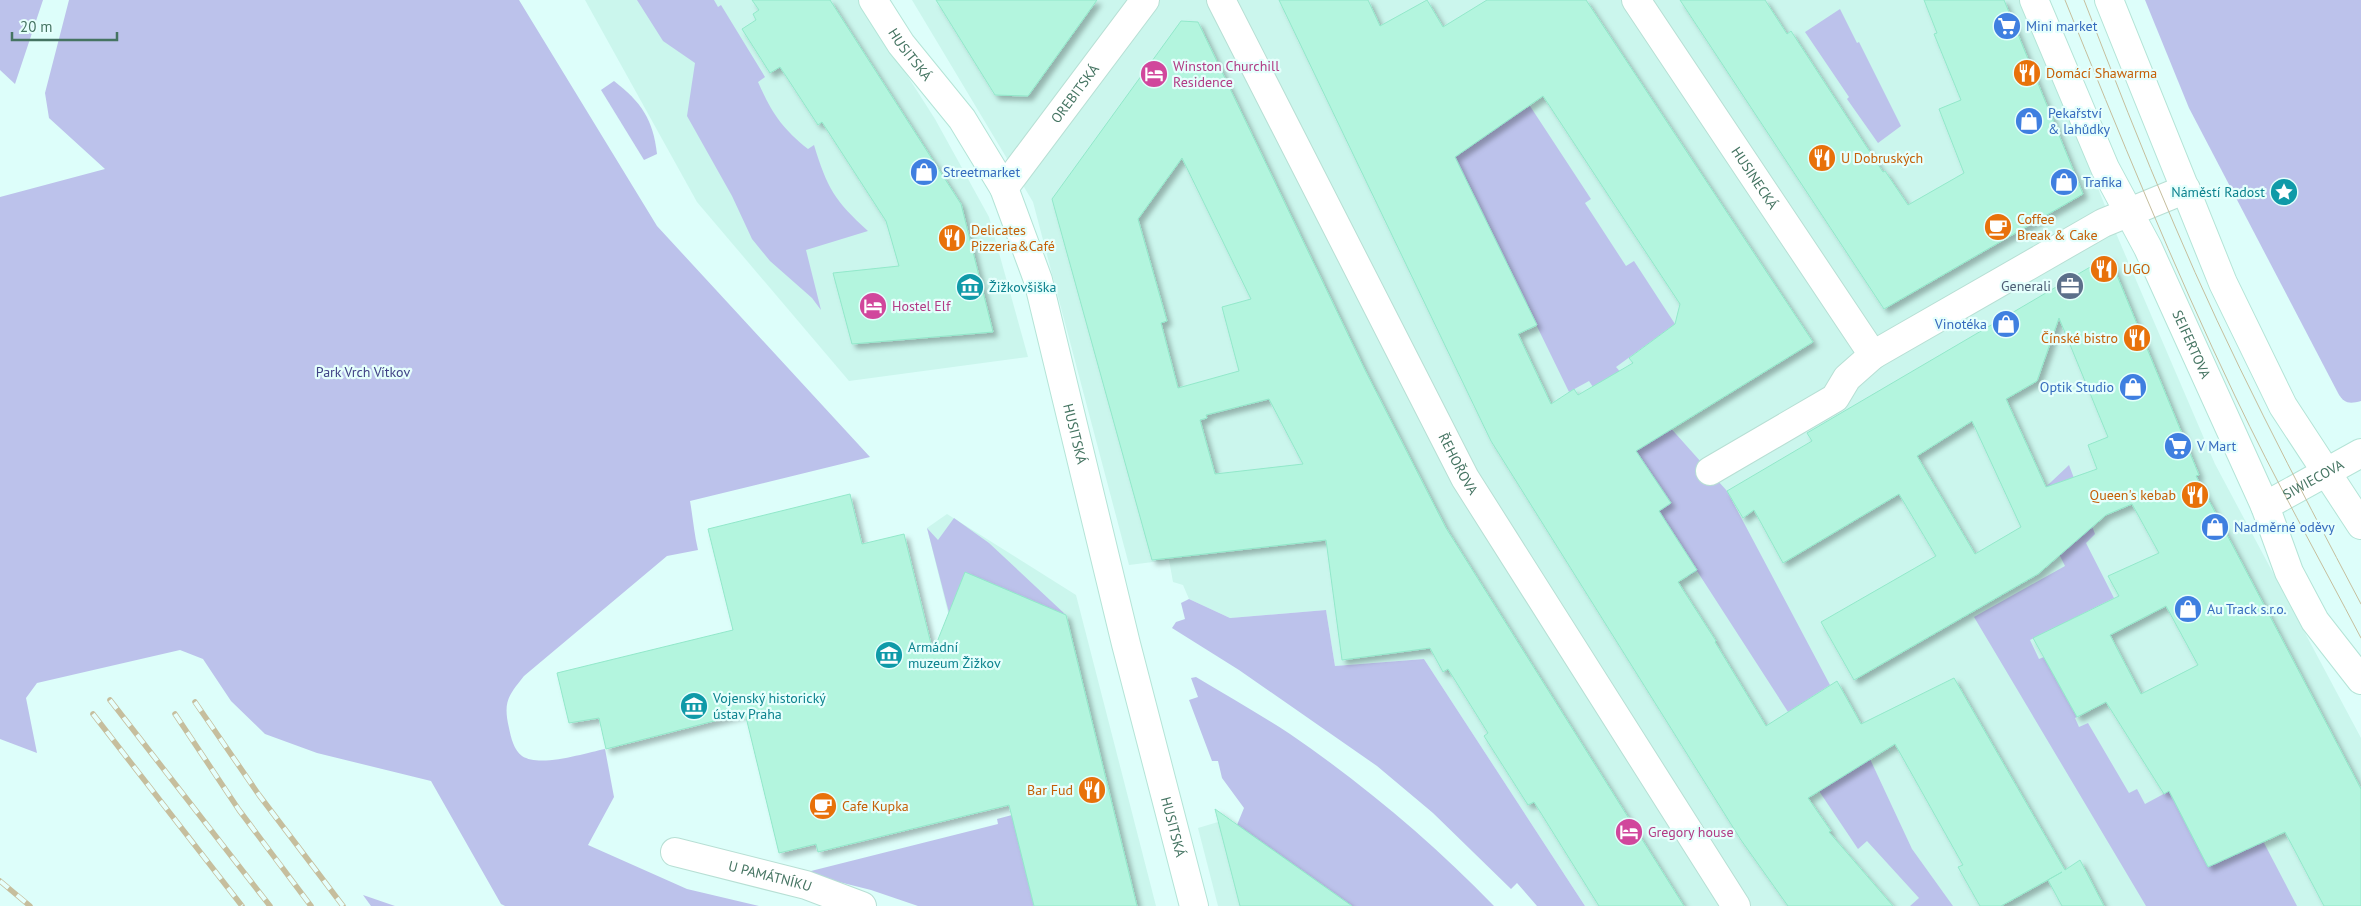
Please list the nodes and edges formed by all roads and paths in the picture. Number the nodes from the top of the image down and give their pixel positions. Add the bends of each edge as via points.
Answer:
1 (873, 0) edge
2 (1145, 0) edge
3 (1221, 0) edge
4 (1636, 0) edge
5 (2034, 0) edge
6 (2109, 0) edge
7 (1004, 188) junction
8 (2186, 189) junction
9 (2130, 213) junction
10 (1873, 355) junction
11 (2361, 453) edge
12 (1710, 471) dead end
13 (2326, 474) junction
14 (2265, 506) junction
15 (2361, 525) edge
16 (2361, 680) edge
17 (675, 852) dead end
18 (862, 906) edge
19 (1194, 906) edge
20 (1736, 906) edge

1 - 7 street, HUSITSKÁ via 901,44 962,119
2 - 7 street, OREBITSKÁ
3 - 20 street, ŘEHOŘOVA via 1465,478
4 - 10 street, HUSINECKÁ
5 - 9 street, SEIFERTOVA via 2105,168
6 - 8 street
7 - 19 street, HUSITSKÁ via 1038,280
8 - 9 street
8 - 13 street via 2223,283 2279,398
9 - 10 street via 2103,224
9 - 14 street, SEIFERTOVA
10 - 12 street via 1847,378 1835,398
11 - 13 street, SIWIECOVA
13 - 14 street, SIWIECOVA
13 - 15 street
14 - 16 street, SEIFERTOVA via 2289,572 2315,621
17 - 18 street, U PAMÁTNÍKU via 806,885

